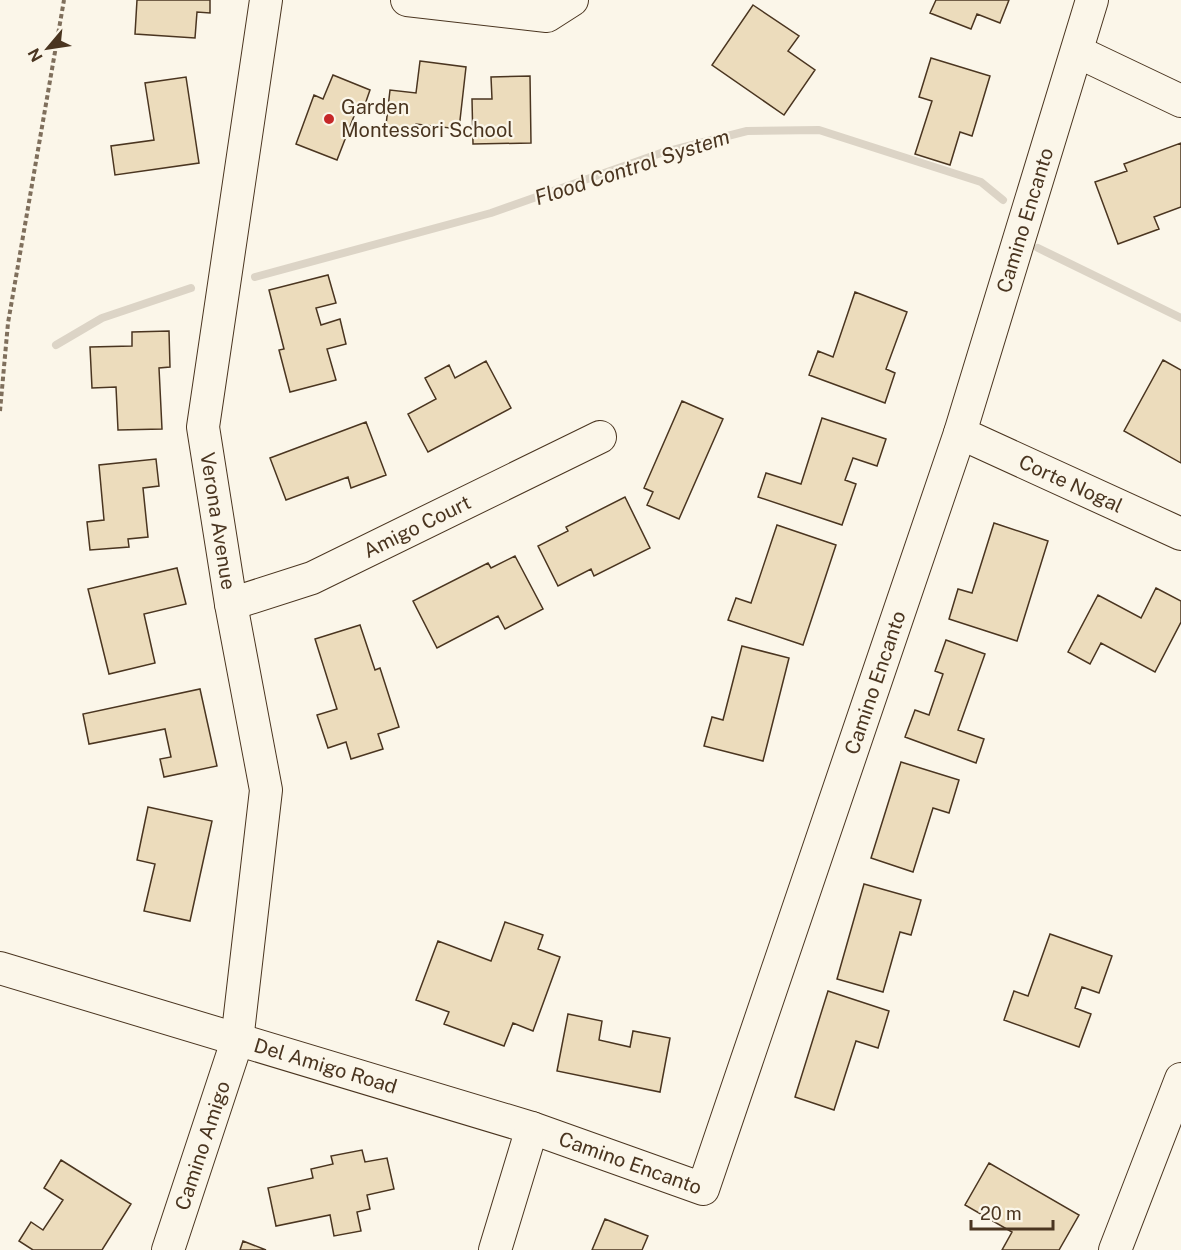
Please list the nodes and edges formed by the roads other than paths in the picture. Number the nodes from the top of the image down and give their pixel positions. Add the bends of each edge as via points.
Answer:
1 (266, 0) edge
2 (407, 0) edge
3 (572, 0) edge
4 (1092, 0) edge
5 (1078, 52) junction
6 (1181, 101) edge
7 (960, 433) junction
8 (600, 437) dead end
9 (1181, 534) edge
10 (231, 604) junction
11 (0, 968) edge
12 (237, 1041) junction
13 (1181, 1080) edge
14 (532, 1128) junction
15 (168, 1250) edge
16 (495, 1250) edge
17 (1115, 1250) edge

1 - 10 street, Verona Avenue via 203,427
2 - 3 street via 547,16
4 - 5 street, Camino Encanto
5 - 6 street
5 - 7 street, Camino Encanto
7 - 9 street, Corte Nogal
7 - 14 street, Camino Encanto via 703,1189
8 - 10 street, Amigo Court via 312,578
10 - 12 street, Verona Avenue via 266,789
11 - 12 street, Del Amigo Road
12 - 14 street, Del Amigo Road
12 - 15 street, Camino Amigo
13 - 17 street
14 - 16 street

